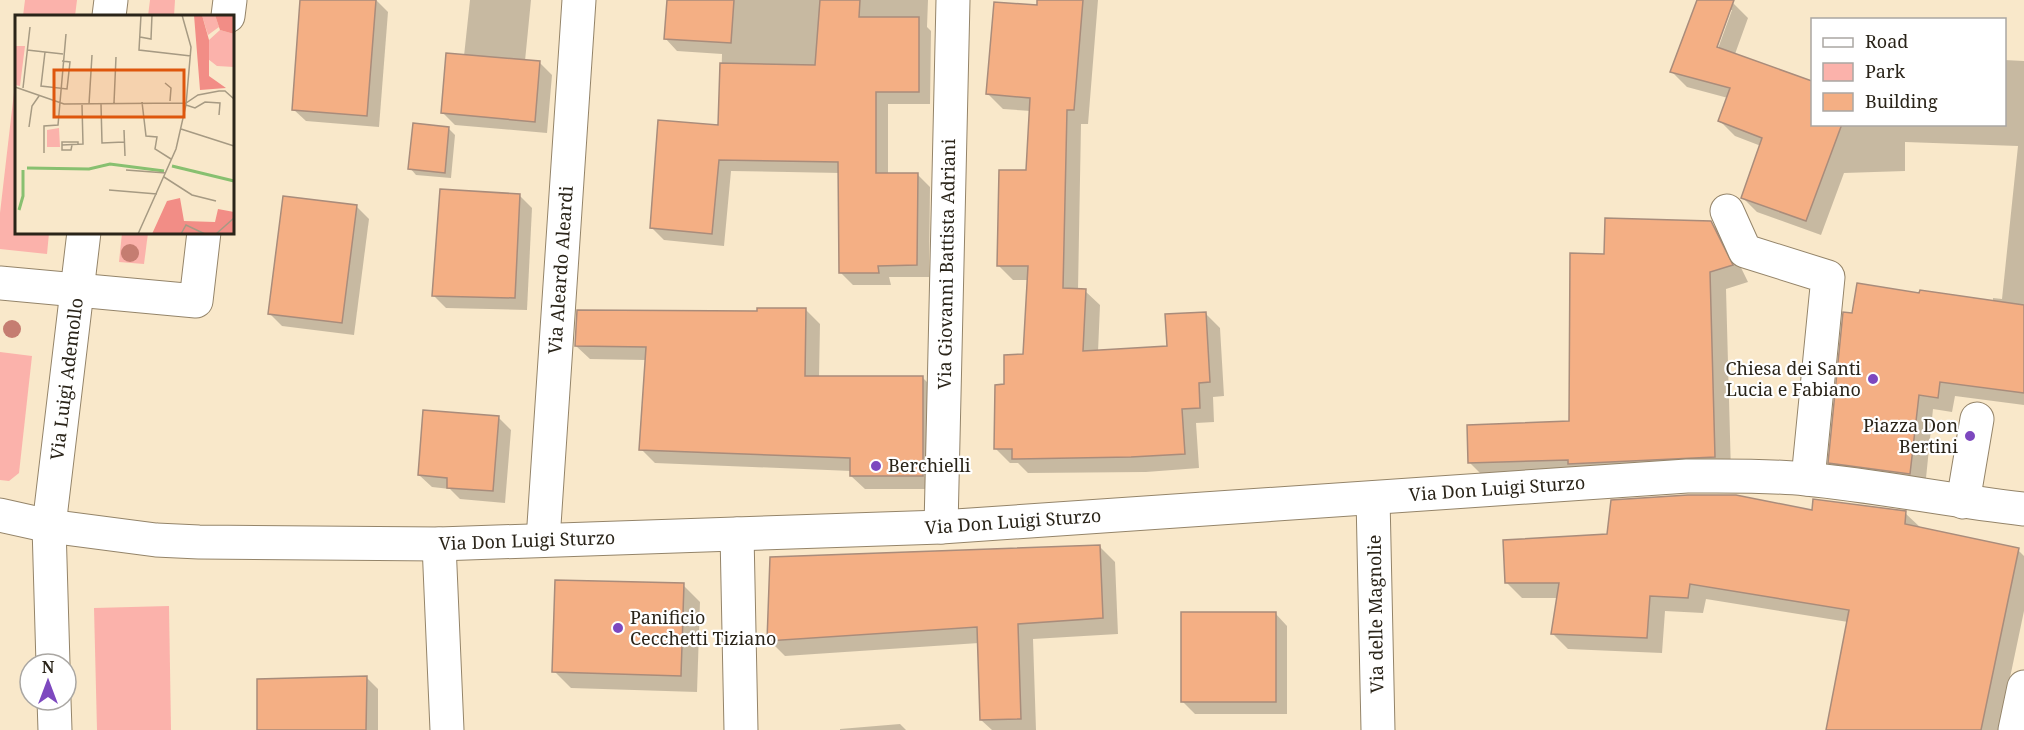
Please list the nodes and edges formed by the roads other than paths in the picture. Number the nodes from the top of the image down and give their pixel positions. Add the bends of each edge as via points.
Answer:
1 (111, 0) edge
2 (230, 0) edge
3 (579, 0) edge
4 (953, 0) edge
5 (109, 15) edge
6 (228, 15) edge
7 (1727, 211) dead end
8 (84, 234) edge
9 (204, 234) edge
10 (0, 283) edge
11 (77, 291) junction
12 (1977, 419) dead end
13 (1808, 479) junction
14 (1373, 498) junction
15 (1963, 502) junction
16 (2024, 509) edge
17 (0, 515) edge
18 (49, 526) junction
19 (941, 527) junction
20 (737, 534) junction
21 (543, 540) junction
22 (439, 544) junction
23 (53, 652) edge
24 (2024, 687) edge
25 (54, 712) edge
26 (55, 730) edge
27 (447, 730) edge
28 (741, 730) edge
29 (1378, 730) edge
30 (2015, 730) edge

1 - 5 street
2 - 6 street
3 - 21 street, Via Aleardo Aleardi
4 - 19 street, Via Giovanni Battista Adriani
7 - 13 street via 1745,251 1828,277
8 - 11 street, Via Luigi Ademollo
9 - 11 street via 196,301
10 - 11 street
11 - 18 street, Via Luigi Ademollo
12 - 15 street
13 - 14 street, Via Don Luigi Sturzo via 1687,476
13 - 15 street, Via Don Luigi Sturzo
14 - 19 street, Via Don Luigi Sturzo
14 - 29 street, Via delle Magnolie
15 - 16 street, Via Don Luigi Sturzo
17 - 18 street, Via Don Luigi Sturzo
18 - 22 street, Via Don Luigi Sturzo via 199,542
18 - 23 street, Via Luigi Ademollo
19 - 20 street, Via Don Luigi Sturzo
20 - 21 street, Via Don Luigi Sturzo
20 - 28 street
21 - 22 street, Via Don Luigi Sturzo
22 - 27 street
24 - 30 street
25 - 26 street

